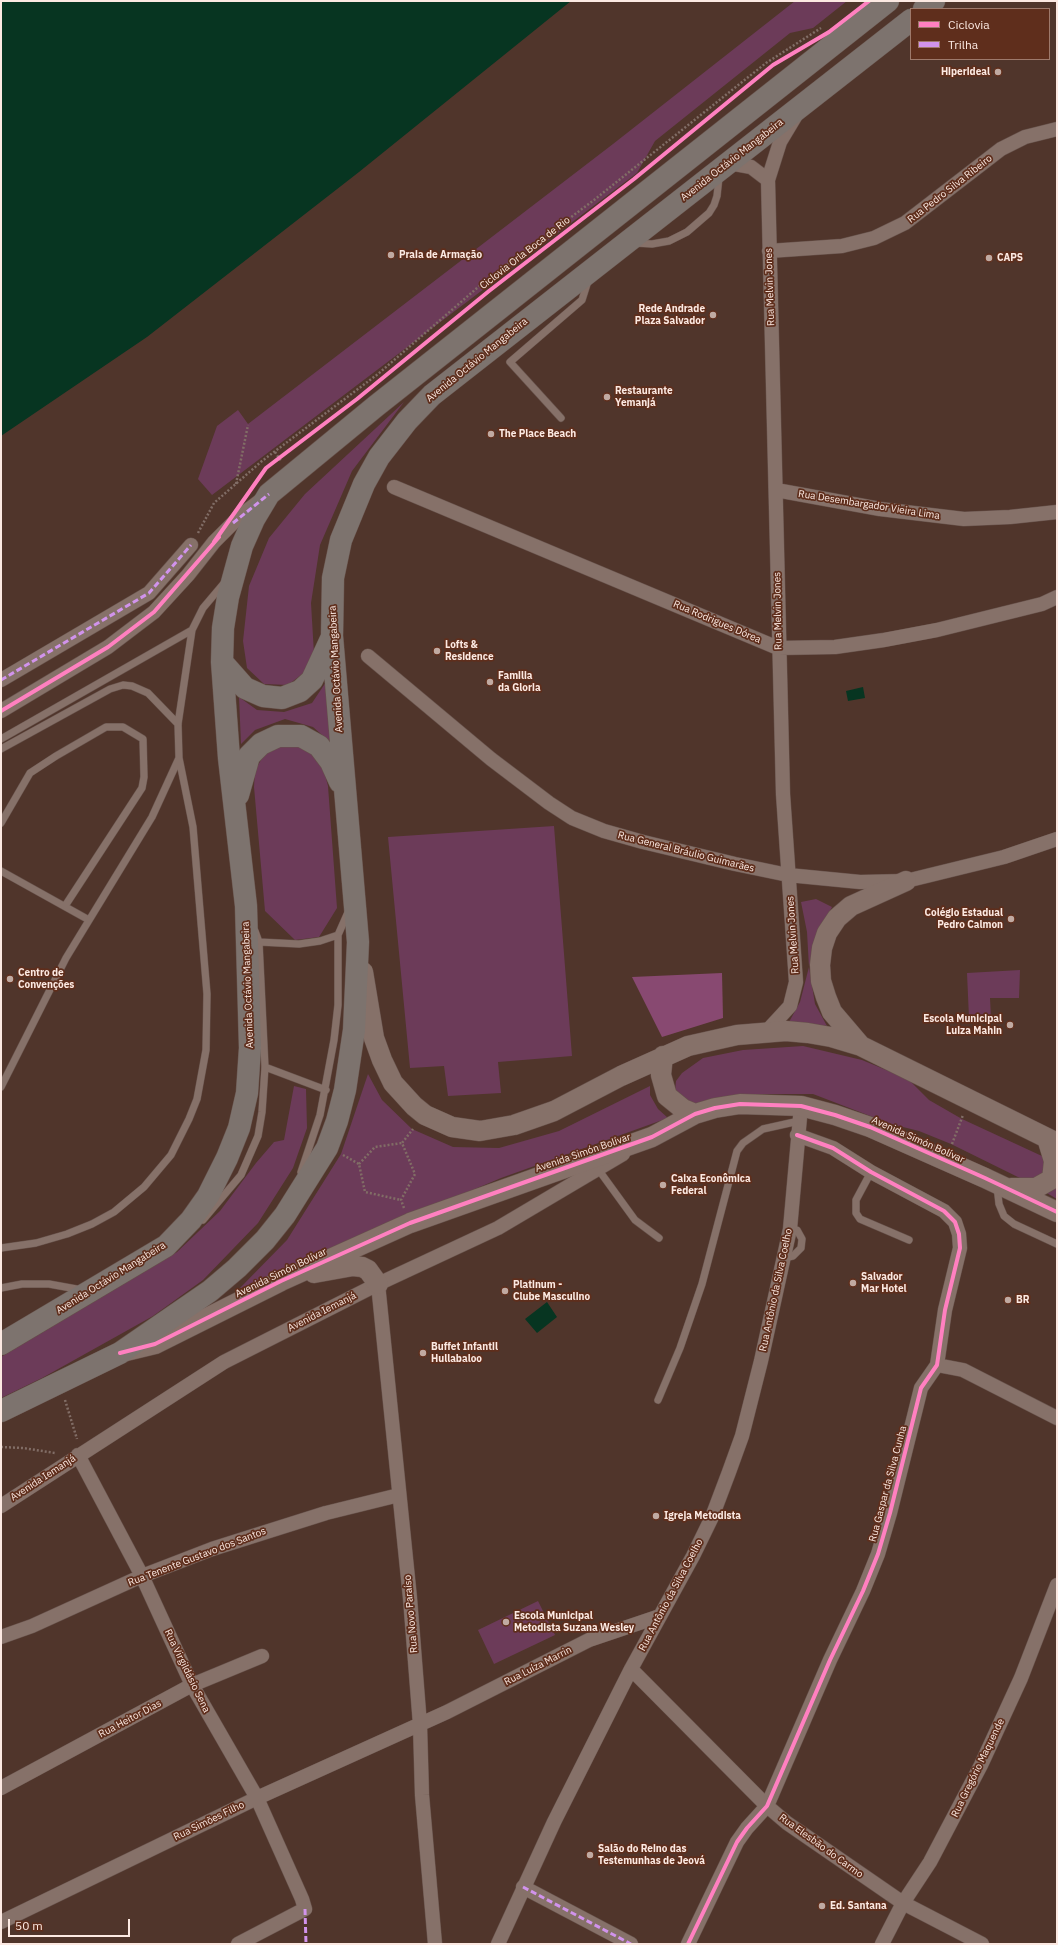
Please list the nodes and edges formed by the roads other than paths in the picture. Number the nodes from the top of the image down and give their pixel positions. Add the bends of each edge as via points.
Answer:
1 (888, 1) edge
2 (934, 1) edge
3 (925, 8) edge
4 (910, 21) edge
5 (808, 101) junction
6 (1057, 129) edge
7 (725, 166) junction
8 (768, 180) junction
9 (627, 242) junction
10 (769, 251) junction
11 (591, 269) junction
12 (561, 418) dead end
13 (394, 487) dead end
14 (776, 490) junction
15 (269, 494) junction
16 (1057, 512) edge
17 (191, 544) road end
18 (234, 571) junction
19 (1057, 598) edge
20 (192, 630) junction
21 (332, 636) junction
22 (778, 648) junction
23 (368, 656) dead end
24 (222, 662) junction
25 (1, 680) edge
26 (1, 711) edge
27 (178, 724) junction
28 (1, 739) edge
29 (1, 749) edge
30 (179, 758) junction
31 (345, 794) junction
32 (235, 808) junction
33 (1, 823) edge
34 (1057, 839) edge
35 (1, 871) edge
36 (788, 875) junction
37 (906, 881) junction
38 (65, 906) junction
39 (246, 906) junction
40 (89, 920) junction
41 (348, 938) junction
42 (259, 942) junction
43 (766, 1032) junction
44 (860, 1046) junction
45 (663, 1056) junction
46 (265, 1067) junction
47 (1, 1087) edge
48 (326, 1090) junction
49 (695, 1114) junction
50 (800, 1114) junction
51 (797, 1135) junction
52 (652, 1137) junction
53 (1052, 1140) edge
54 (598, 1169) junction
55 (871, 1172) junction
56 (1002, 1186) junction
57 (1057, 1212) edge
58 (285, 1215) junction
59 (659, 1238) dead end
60 (909, 1240) dead end
61 (1057, 1244) edge
62 (166, 1246) junction
63 (1, 1248) edge
64 (281, 1281) junction
65 (378, 1284) junction
66 (1, 1288) edge
67 (92, 1291) junction
68 (1, 1344) edge
69 (120, 1353) junction
70 (937, 1365) junction
71 (658, 1400) dead end
72 (1, 1411) edge
73 (1057, 1418) edge
74 (75, 1450) junction
75 (399, 1495) junction
76 (1, 1506) edge
77 (142, 1576) junction
78 (1057, 1585) edge
79 (660, 1616) junction
80 (1, 1637) edge
81 (262, 1656) dead end
82 (631, 1669) junction
83 (192, 1685) junction
84 (420, 1725) junction
85 (1, 1788) edge
86 (257, 1798) junction
87 (767, 1806) junction
88 (523, 1887) junction
89 (903, 1903) junction
90 (1, 1922) edge
91 (238, 1944) edge
92 (435, 1944) edge
93 (498, 1944) edge
94 (631, 1944) edge
95 (688, 1944) edge
96 (882, 1944) edge
97 (982, 1944) edge

1 - 15 main road, Avenida Octávio Mangabeira via 382,401
2 - 3 main road
4 - 5 main road, Avenida Octávio Mangabeira
5 - 7 main road, Avenida Octávio Mangabeira
5 - 8 street, Rua Melvin Jones via 790,123 780,142
6 - 10 street, Rua Pedro Silva Ribeiro via 1025,137 1001,149 905,223 874,238 842,246
7 - 8 street via 752,168
7 - 9 main road, Avenida Octávio Mangabeira
7 - 9 lane via 714,205 709,213 687,232 669,241 652,244
8 - 10 street, Rua Melvin Jones
9 - 11 main road, Avenida Octávio Mangabeira
10 - 14 street, Rua Melvin Jones
11 - 12 lane via 582,300 510,362
11 - 21 main road, Avenida Octávio Mangabeira via 432,395 407,421 379,457 364,484 341,540 333,578
13 - 22 street, Rua Rodrigues Dórea
14 - 16 street, Rua Desembargador Vieira Lima via 964,519
14 - 22 street, Rua Melvin Jones
15 - 18 main road, Avenida Octávio Mangabeira via 254,519
15 - 26 street via 241,515 214,542 154,612 108,647
17 - 25 street via 148,593
18 - 20 lane via 206,604
18 - 24 main road, Avenida Octávio Mangabeira via 223,628
19 - 22 street, Rua Rodrigues Dórea via 937,630 884,640 835,647
20 - 27 lane
20 - 28 lane
21 - 24 main road via 312,680 300,691 282,698 263,696 245,688
21 - 31 main road, Avenida Octávio Mangabeira
22 - 36 street, Rua Melvin Jones
23 - 36 street, Rua General Bráulio Guimarães via 491,759 572,818 604,831 643,842
24 - 32 main road, Avenida Octávio Mangabeira
27 - 29 lane via 148,693 123,685 110,689
27 - 30 lane
30 - 40 lane via 152,817
30 - 63 lane via 193,826 207,994 206,1050 197,1099 190,1120 171,1155 144,1187 114,1212 67,1234 36,1243
31 - 32 main road via 331,762 319,746 301,736 278,736 260,744 249,756
31 - 41 main road, Avenida Octávio Mangabeira via 354,899
32 - 39 main road, Avenida Octávio Mangabeira
33 - 38 lane via 30,773 62,753 106,727 123,727 142,739 145,760 142,788
34 - 37 street, Rua General Bráulio Guimarães via 1004,857
35 - 38 lane
36 - 37 street, Rua General Bráulio Guimarães via 860,882
36 - 43 street, Rua Melvin Jones via 796,969 794,991 786,1012
37 - 44 street via 851,906 837,918 827,933 822,948 821,981 826,997 832,1012
38 - 40 lane
39 - 42 lane
39 - 62 main road, Avenida Octávio Mangabeira via 250,1048 245,1100 239,1128 208,1196 191,1220
40 - 47 lane via 66,958
41 - 42 lane via 299,944
41 - 45 street via 382,1060 403,1095 425,1115 440,1122 466,1130 487,1130 514,1125 554,1111
41 - 48 lane
41 - 58 main road, Avenida Octávio Mangabeira via 354,1030 345,1090 327,1148
42 - 46 lane
43 - 44 street via 808,1032
43 - 45 street via 711,1040
44 - 53 street
45 - 49 street via 661,1076 667,1096 683,1109
46 - 48 lane
46 - 62 lane via 258,1136 241,1175 206,1217 190,1232
48 - 58 lane via 314,1138
49 - 50 street, Avenida Simón Bolívar via 740,1104
49 - 52 street, Avenida Simón Bolívar
50 - 51 street, Rua Antônio da Silva Coelho
50 - 56 street, Avenida Simón Bolívar via 835,1114
50 - 71 lane via 763,1129 743,1143 737,1151 702,1284 680,1348
51 - 55 street, Rua Gaspar da Silva Cunha via 833,1148
51 - 79 street, Rua Antônio da Silva Coelho via 790,1228 742,1436 712,1517 694,1556
52 - 54 street, Avenida Iemanjá
52 - 64 street, Avenida Simón Bolívar via 410,1223
53 - 56 street via 1052,1179 1036,1188
54 - 59 lane via 635,1220
54 - 65 street, Avenida Iemanjá via 498,1228
55 - 60 lane via 856,1200 856,1213 860,1218
55 - 70 street, Rua Gaspar da Silva Cunha via 944,1211 955,1222 960,1248 945,1310
56 - 57 street, Avenida Simón Bolívar
56 - 61 lane via 999,1204 1004,1216 1014,1224
58 - 69 main road, Avenida Octávio Mangabeira via 238,1268 210,1291
62 - 67 main road, Avenida Octávio Mangabeira
64 - 65 street via 353,1266 368,1270
64 - 69 street, Avenida Simón Bolívar via 154,1344
65 - 74 street, Avenida Iemanjá via 224,1362
65 - 75 street, Rua Novo Paraíso
66 - 67 lane via 22,1284 49,1284
67 - 68 main road, Avenida Octávio Mangabeira
69 - 72 main road, Avenida Octávio Mangabeira
70 - 73 street via 963,1370
70 - 87 street, Rua Gaspar da Silva Cunha via 921,1388 890,1513 875,1560
74 - 76 street, Avenida Iemanjá
74 - 77 street, Rua Virgildásio Sena
75 - 77 street, Rua Tenente Gustavo dos Santos via 270,1529
75 - 84 street, Rua Novo Paraíso
77 - 80 street, Rua Tenente Gustavo dos Santos via 32,1626
77 - 83 street, Rua Virgildásio Sena
78 - 89 street, Rua Gregório Maquende via 1021,1678 981,1765 930,1862
79 - 82 street, Rua Antônio da Silva Coelho
79 - 84 street, Rua Luíza Marrin via 589,1640
81 - 83 street, Rua Heitor Dias
82 - 87 street, Rua Elesbão do Carmo
82 - 88 street, Rua Antônio da Silva Coelho
83 - 85 street, Rua Heitor Dias
83 - 86 street, Rua Virgildásio Sena
84 - 86 street, Rua Simões Filho
84 - 92 street, Rua Novo Paraíso via 422,1795
86 - 90 street, Rua Simões Filho
86 - 91 street, Rua Virgildásio Sena via 305,1909
87 - 89 street, Rua Elesbão do Carmo via 787,1824
87 - 95 street, Rua Gaspar da Silva Cunha via 756,1816 737,1842
88 - 93 street, Rua Antônio da Silva Coelho
88 - 94 street
89 - 96 street, Rua Gregório Maquende
89 - 97 street, Rua Elesbão do Carmo

